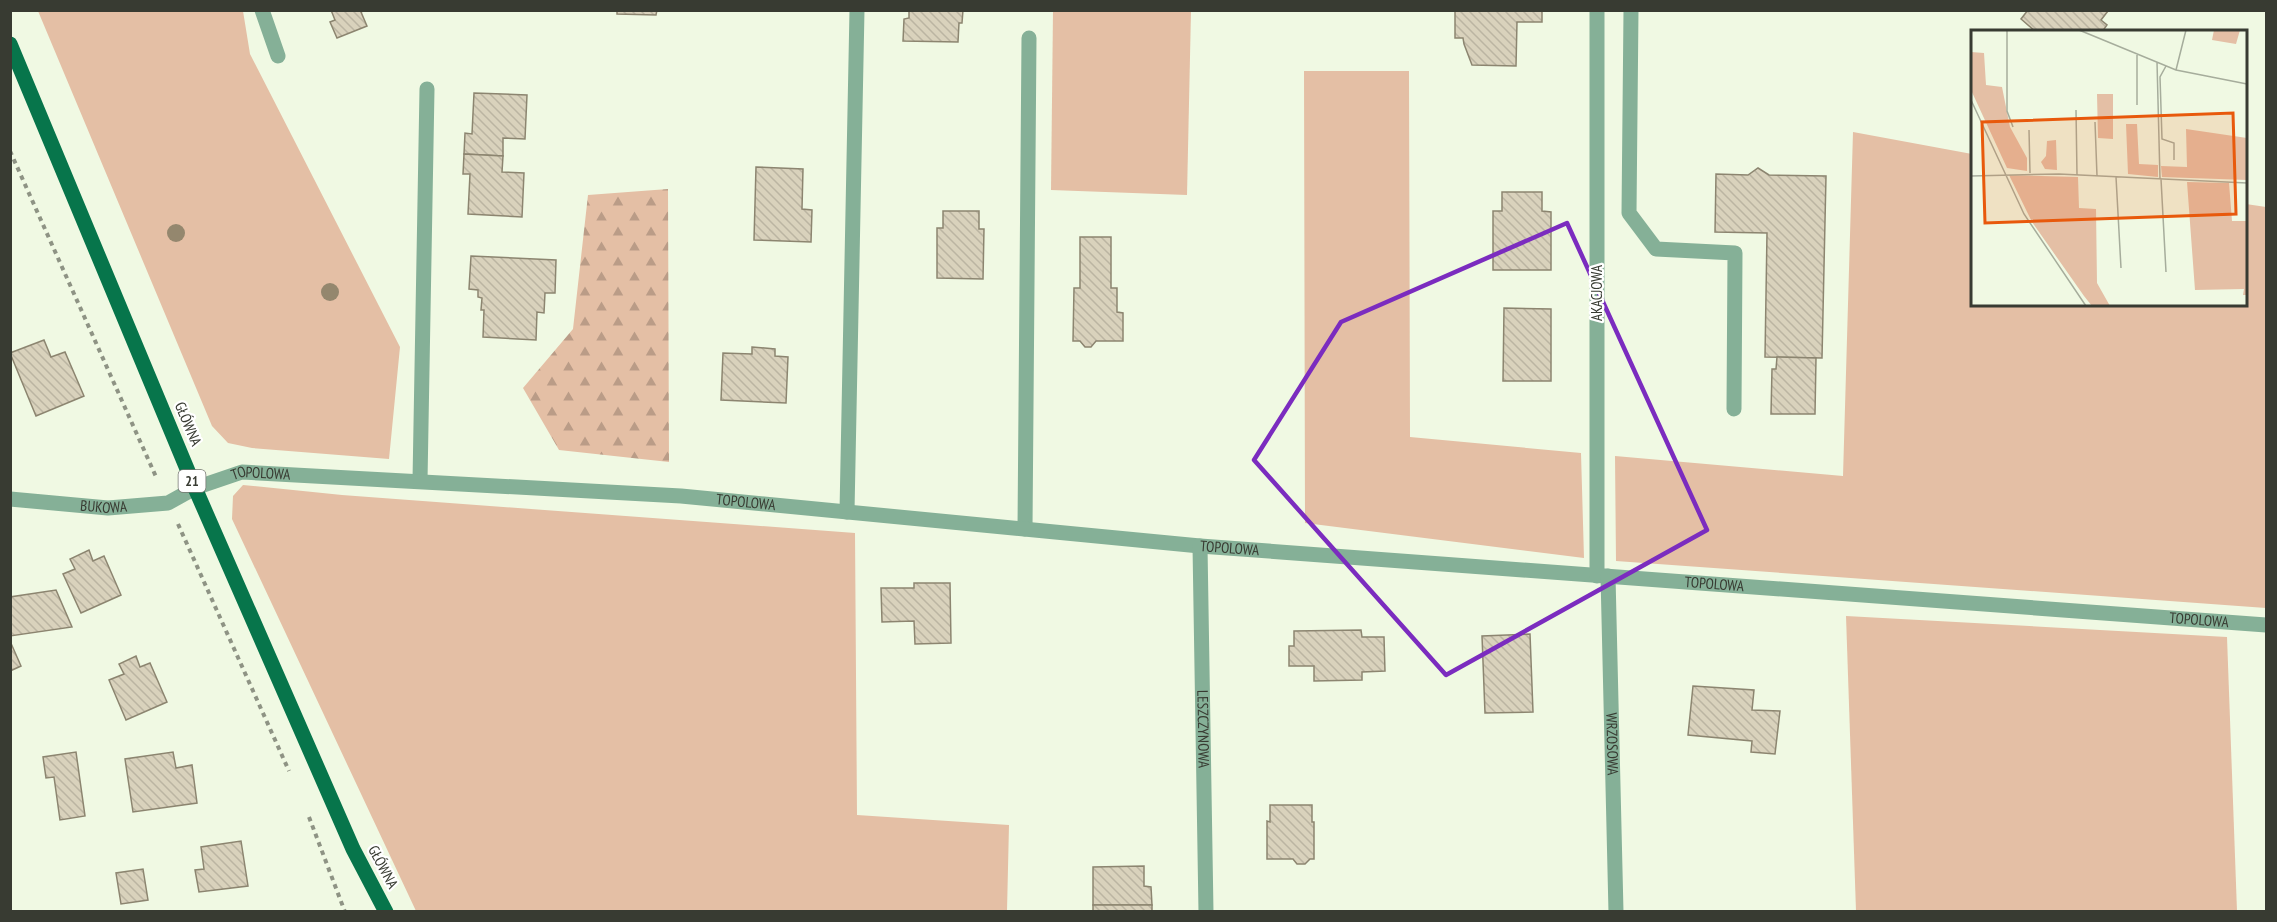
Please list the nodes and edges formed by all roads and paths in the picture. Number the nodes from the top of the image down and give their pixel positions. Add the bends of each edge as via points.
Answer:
1 (262, 10) edge
2 (857, 10) edge
3 (1597, 10) edge
4 (1631, 10) edge
5 (1029, 38) dead end
6 (10, 44) edge
7 (278, 56) dead end
8 (427, 89) dead end
9 (10, 151) edge
10 (1734, 410) dead end
11 (420, 481) junction
12 (195, 488) junction
13 (10, 499) edge
14 (168, 503) junction
15 (847, 512) junction
16 (1025, 529) junction
17 (1200, 546) junction
18 (1602, 576) junction
19 (2266, 625) edge
20 (293, 780) dead end
21 (307, 812) dead end
22 (345, 912) edge
23 (386, 912) edge
24 (1206, 912) edge
25 (1616, 912) edge

1 - 7 street
2 - 15 street
3 - 18 street, AKACJOWA
4 - 10 street via 1629,213 1656,249 1735,253
5 - 16 street
6 - 12 main road, GŁÓWNA / 21
8 - 11 street
9 - 14 path
11 - 12 street, TOPOLOWA via 242,472
11 - 15 street, TOPOLOWA via 681,496
12 - 14 street, BUKOWA
12 - 23 main road, GŁÓWNA / 21 via 352,849
13 - 14 street, BUKOWA via 108,508
14 - 20 path
15 - 16 street, TOPOLOWA
16 - 17 street, TOPOLOWA
17 - 18 street, TOPOLOWA
17 - 24 street, LESZCZYNOWA
18 - 19 street, TOPOLOWA
18 - 25 street, WRZOSOWA
21 - 22 path

